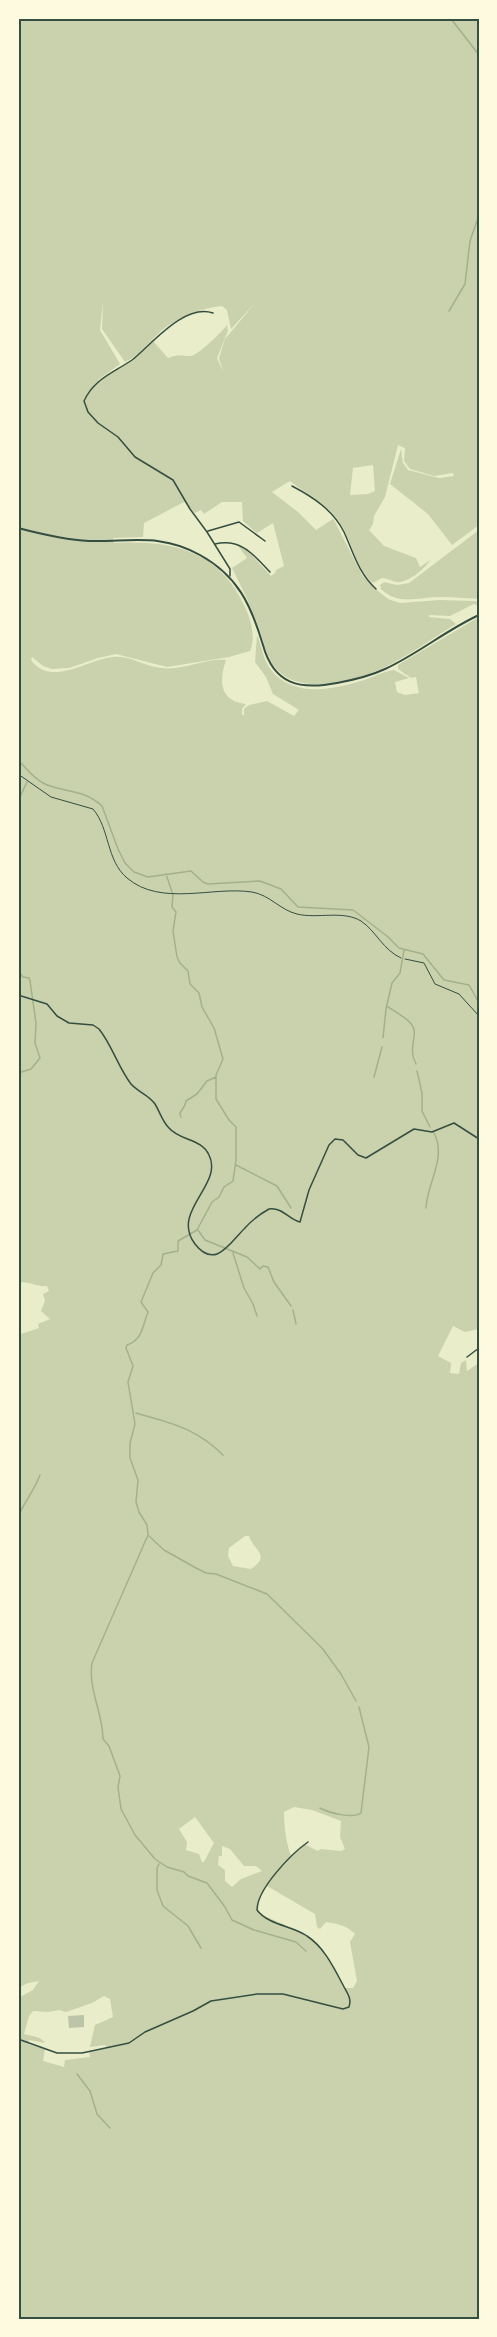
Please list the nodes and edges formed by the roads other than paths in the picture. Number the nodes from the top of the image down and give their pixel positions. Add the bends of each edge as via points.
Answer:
1 (213, 312) dead end
2 (292, 486) dead end
3 (18, 528) edge
4 (207, 532) junction
5 (265, 541) dead end
6 (214, 544) junction
7 (270, 572) dead end
8 (231, 576) junction
9 (376, 589) dead end
10 (479, 615) edge
11 (18, 995) edge
12 (479, 1139) edge
13 (479, 1348) edge
14 (467, 1357) dead end
15 (308, 1842) dead end
16 (18, 2039) edge

1 - 4 street via 186,316 171,325 89,389 84,401 98,423 118,437 135,457 173,480
2 - 9 street via 317,500 335,519 359,568
3 - 8 street via 80,540 160,540 193,551
4 - 5 street via 239,522
4 - 6 street
6 - 7 street via 240,545
6 - 8 street
8 - 10 street via 272,667 285,679 304,687 343,682 383,670
11 - 12 street via 47,1004 69,1023 99,1029 129,1081 153,1101 169,1128 206,1149 211,1169 189,1215 188,1231 208,1254 225,1251 243,1229 269,1209 281,1210 300,1222 309,1190 335,1139 343,1140 366,1158 414,1129 432,1132 454,1123
13 - 14 street
15 - 16 street via 271,1881 259,1898 257,1910 263,1917 313,1941 339,1976 350,1997 349,2007 343,2009 277,1993 257,1994 211,2001 129,2043 82,2054 57,2053

